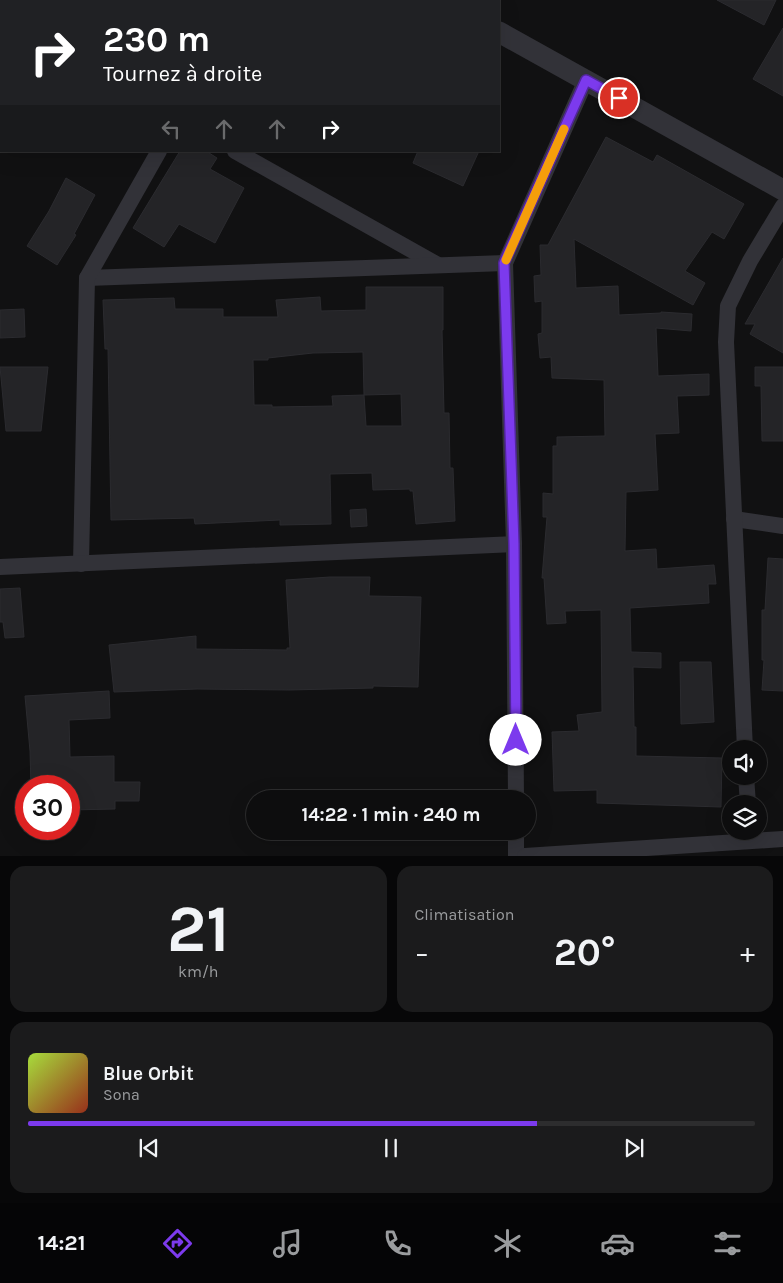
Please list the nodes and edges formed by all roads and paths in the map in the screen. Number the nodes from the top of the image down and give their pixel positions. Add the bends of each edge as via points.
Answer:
1 (500, 33) edge
2 (586, 80) junction
3 (158, 152) edge
4 (237, 152) edge
5 (783, 190) edge
6 (783, 206) edge
7 (504, 263) junction
8 (438, 265) junction
9 (87, 278) junction
10 (734, 520) junction
11 (783, 526) edge
12 (514, 544) junction
13 (81, 564) junction
14 (0, 567) edge
15 (745, 740) edge
16 (516, 790) edge
17 (767, 837) edge
18 (722, 838) edge
19 (783, 838) edge
20 (516, 840) edge
21 (516, 856) edge
22 (525, 856) edge

1 - 2 street
2 - 5 street
2 - 7 street
3 - 9 street
4 - 8 street
6 - 10 street via 728,306 726,342
7 - 8 street
7 - 12 street
8 - 9 street
9 - 13 street
10 - 11 street
10 - 15 street
12 - 13 street
12 - 16 street
13 - 14 street
17 - 19 street
18 - 22 street
20 - 21 street

